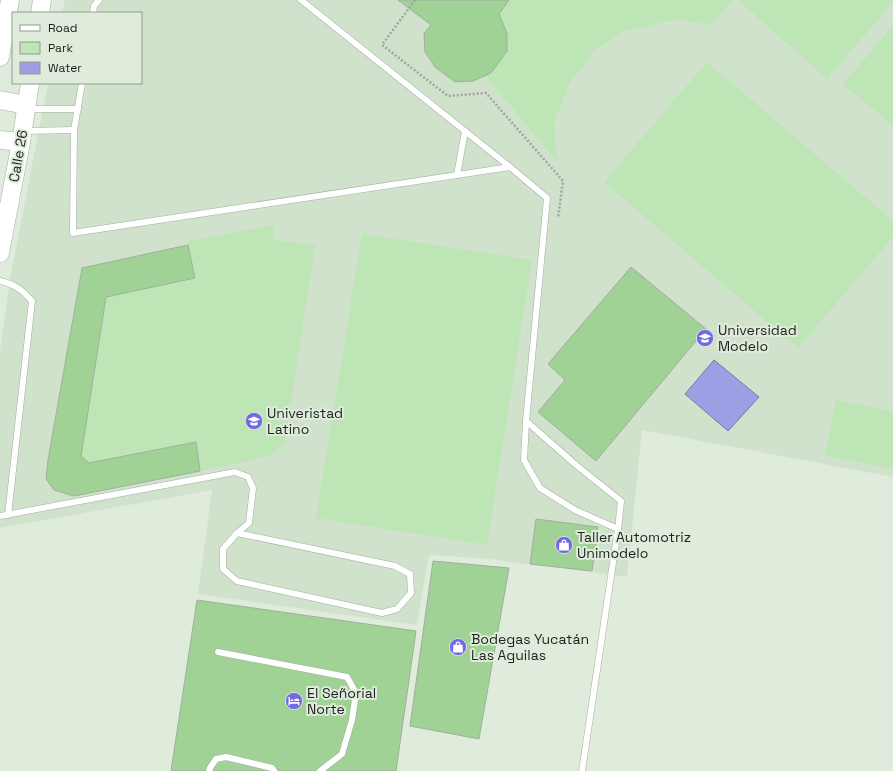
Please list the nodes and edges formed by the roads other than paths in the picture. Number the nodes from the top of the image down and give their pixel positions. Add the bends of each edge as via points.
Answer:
1 (10, 0) edge
2 (42, 0) edge
3 (99, 0) edge
4 (301, 0) edge
5 (40, 12) edge
6 (93, 12) edge
7 (0, 57) edge
8 (30, 84) edge
9 (82, 84) edge
10 (0, 100) edge
11 (26, 107) junction
12 (78, 109) junction
13 (74, 130) junction
14 (465, 131) junction
15 (21, 136) junction
16 (0, 140) edge
17 (510, 167) junction
18 (457, 175) junction
19 (0, 253) edge
20 (0, 281) edge
21 (526, 421) junction
22 (8, 514) junction
23 (0, 516) edge
24 (618, 530) junction
25 (237, 533) junction
26 (218, 652) dead end
27 (209, 771) edge
28 (274, 771) edge
29 (320, 771) edge
30 (582, 771) edge

1 - 7 main road
2 - 5 main road
3 - 6 lane
4 - 14 lane
8 - 11 main road, Calle 26
9 - 12 lane
10 - 11 main road
11 - 12 lane
11 - 15 main road, Calle 26
12 - 13 lane
13 - 15 lane
13 - 18 lane via 73,233
14 - 17 lane
14 - 18 lane
15 - 16 main road
15 - 19 main road, Calle 26
17 - 18 lane
17 - 21 lane via 547,198
20 - 22 lane via 24,292 32,301
21 - 24 lane via 621,501
21 - 24 lane via 524,460 540,488 575,510
22 - 23 lane
22 - 25 lane via 234,472 248,477 253,488 249,523
24 - 30 lane
25 - 25 lane via 223,549 224,569 237,582 382,613 397,609 411,593 410,574 395,566
26 - 29 lane via 347,677 356,693 352,720 342,754
27 - 28 lane via 216,759 226,757 272,768

